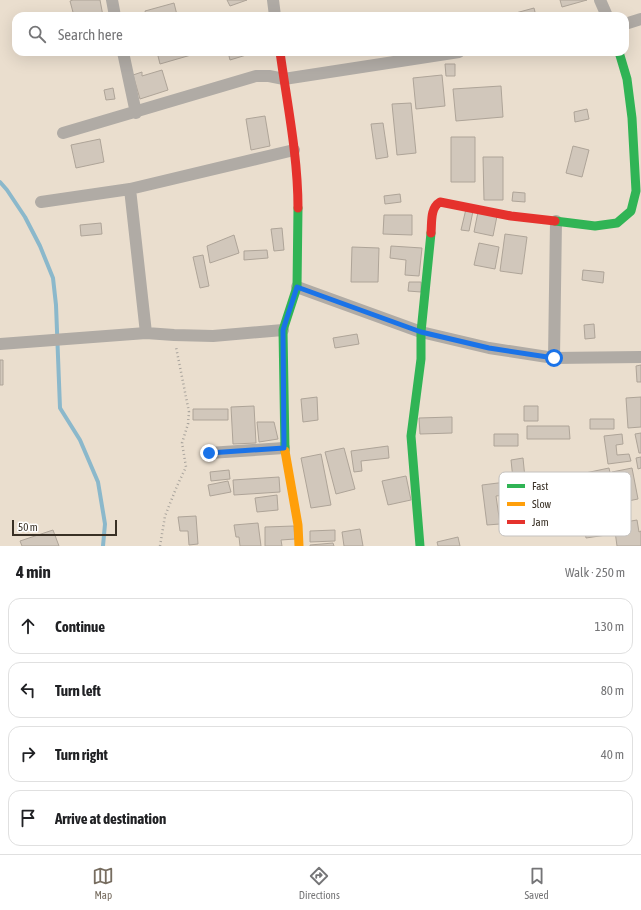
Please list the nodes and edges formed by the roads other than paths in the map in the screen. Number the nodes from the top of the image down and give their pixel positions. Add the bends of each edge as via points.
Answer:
1 (112, 0) edge
2 (273, 0) edge
3 (600, 0) edge
4 (114, 12) edge
5 (274, 12) edge
6 (605, 12) edge
7 (641, 19) edge
8 (629, 23) edge
9 (124, 56) edge
10 (281, 56) edge
11 (433, 56) edge
12 (620, 56) edge
13 (284, 79) junction
14 (136, 112) junction
15 (63, 133) dead end
16 (294, 150) junction
17 (130, 189) junction
18 (41, 202) dead end
19 (556, 222) junction
20 (297, 287) junction
21 (283, 330) junction
22 (146, 332) junction
23 (421, 332) junction
24 (0, 344) edge
25 (641, 357) edge
26 (554, 358) junction
27 (284, 448) junction
28 (209, 453) dead end
29 (299, 546) edge
30 (420, 546) edge

1 - 4 street
2 - 5 street
3 - 6 street
7 - 8 street
9 - 14 street
10 - 13 street
11 - 13 street
12 - 19 street via 627,79 632,118 636,191 631,212 617,223 595,226
13 - 14 street via 256,76
13 - 16 street
14 - 15 street
16 - 17 street
16 - 20 street via 298,208
17 - 18 street
17 - 22 street
19 - 23 street via 440,202 435,204 432,209
19 - 26 street
20 - 21 street
20 - 23 street
21 - 22 street via 213,336
21 - 27 street
22 - 24 street
23 - 26 street via 489,348
23 - 30 street via 421,359 411,436
25 - 26 street
27 - 28 street
27 - 29 street via 298,525

